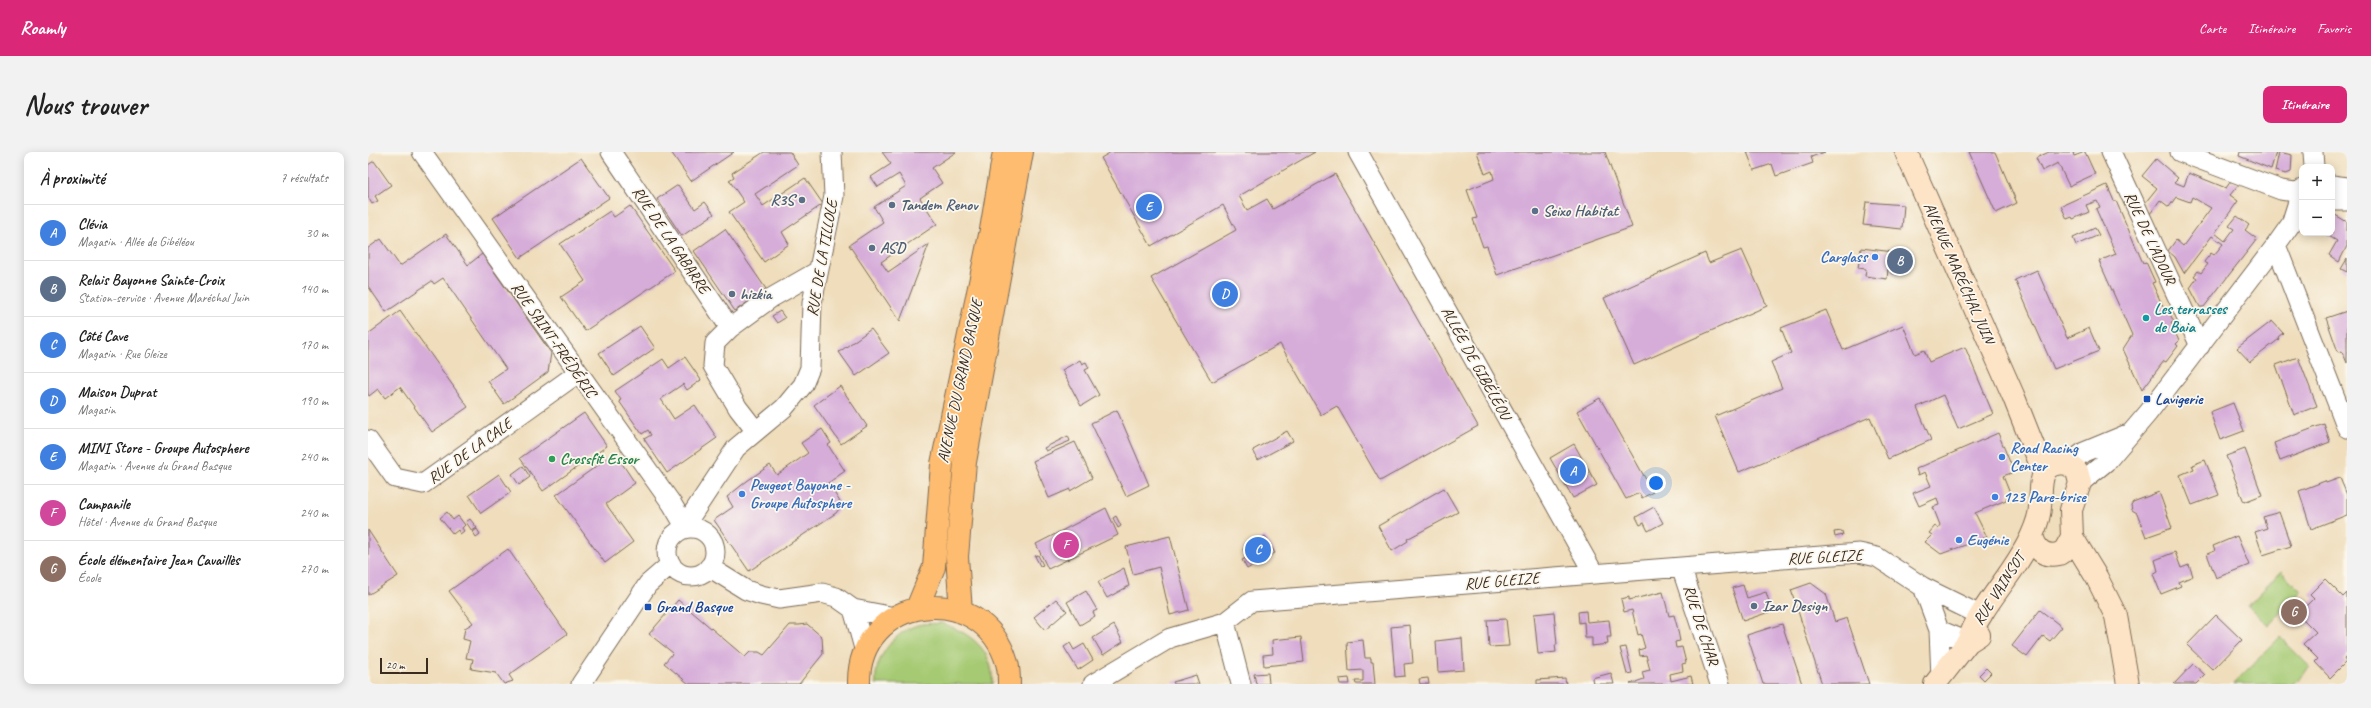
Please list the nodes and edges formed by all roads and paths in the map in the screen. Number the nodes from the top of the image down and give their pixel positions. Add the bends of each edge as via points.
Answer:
1 (422, 152) edge
2 (611, 152) edge
3 (832, 152) edge
4 (1004, 152) edge
5 (1022, 152) edge
6 (1358, 152) edge
7 (1906, 152) edge
8 (2111, 152) edge
9 (2180, 152) edge
10 (2299, 191) edge
11 (2300, 200) edge
12 (2297, 220) edge
13 (2276, 245) junction
14 (818, 271) junction
15 (730, 328) junction
16 (2200, 346) junction
17 (578, 373) junction
18 (2013, 395) junction
19 (2347, 428) edge
20 (755, 430) junction
21 (2130, 432) junction
22 (368, 440) edge
23 (2066, 463) junction
24 (2044, 473) junction
25 (2080, 483) junction
26 (694, 529) junction
27 (2032, 536) junction
28 (2072, 537) junction
29 (2050, 555) junction
30 (671, 564) junction
31 (1682, 567) junction
32 (709, 568) junction
33 (1594, 574) junction
34 (1923, 587) junction
35 (917, 608) junction
36 (854, 609) junction
37 (961, 611) junction
38 (1982, 616) junction
39 (895, 617) junction
40 (1225, 622) junction
41 (1938, 630) junction
42 (1968, 642) junction
43 (865, 652) junction
44 (2126, 676) edge
45 (1938, 681) edge
46 (581, 684) edge
47 (859, 684) edge
48 (1009, 684) edge
49 (1093, 684) edge
50 (1241, 684) edge
51 (1720, 684) edge

1 - 17 street, RUE SAINT-FRÉDÉRIC
2 - 15 street, RUE DE LA GABARRE
3 - 14 street, RUE DE LA TILLOLE via 834,196
4 - 35 main road, AVENUE DU GRAND BASQUE via 991,230 942,464 934,567
5 - 37 main road, AVENUE DU GRAND BASQUE via 965,462 957,558
6 - 33 street, ALLÉE DE GIBÉLÉOU
7 - 18 main road, AVENUE MARÉCHAL JUIN
8 - 16 street, RUE DE L'ADOUR
9 - 10 street via 2282,190
11 - 12 street
12 - 13 street
13 - 16 street
13 - 19 street
14 - 15 street via 771,298
14 - 20 street, RUE DE LA TILLOLE via 812,304 810,368 803,385 784,408
15 - 20 street via 715,343 713,366 738,408
16 - 21 street
17 - 22 street, RUE DE LA CALE via 423,484 395,478
17 - 26 street, RUE SAINT-FRÉDÉRIC via 672,504
18 - 23 main road, AVENUE MARÉCHAL JUIN via 2045,442
18 - 24 main road, AVENUE MARÉCHAL JUIN
20 - 26 street, RUE DE LA TILLOLE via 736,448 706,491
21 - 23 street via 2084,452
21 - 25 street via 2107,461
23 - 24 main road via 2048,468
23 - 25 main road, AVENUE MARÉCHAL JUIN via 2077,471
24 - 27 main road, RUE VAINSOT via 2041,479 2039,516
25 - 28 main road via 2071,510
26 - 30 street via 678,532 671,538 668,547
26 - 32 street via 715,546 714,561
27 - 29 main road via 2037,549
27 - 38 main road, RUE VAINSOT via 2014,570
28 - 29 main road, RUE VAINSOT via 2065,550
28 - 44 main road via 2116,616
29 - 42 main road, RUE VAINSOT via 2015,586 1981,634
29 - 44 main road via 2087,583
30 - 32 street via 676,570 689,576
30 - 46 street via 648,584
31 - 33 street, RUE GLEIZE
31 - 34 street, RUE GLEIZE via 1859,553 1877,557
31 - 51 street, RUE DE CHAR
32 - 36 street via 746,590 761,595 779,599 822,593 836,597
33 - 40 street, RUE GLEIZE via 1252,601
34 - 38 street, RUE GLEIZE
34 - 41 street
35 - 37 main road via 932,606
35 - 39 main road
36 - 39 street
36 - 43 street
37 - 48 main road via 982,623 998,641 1008,664
38 - 42 main road, RUE VAINSOT via 1973,627
39 - 43 main road via 876,633
40 - 49 street, RUE GLEIZE via 1170,638
40 - 50 street
41 - 42 street
41 - 45 street
42 - 45 main road, RUE VAINSOT
43 - 47 main road via 859,673

